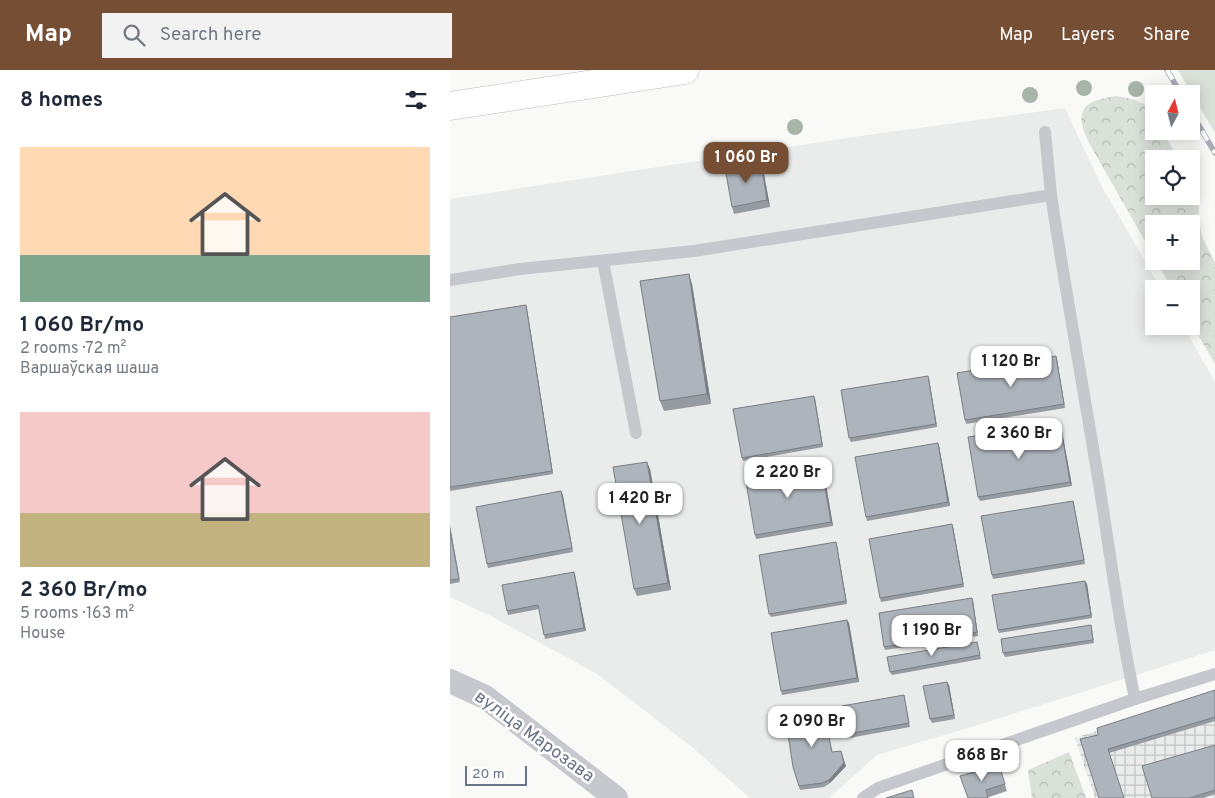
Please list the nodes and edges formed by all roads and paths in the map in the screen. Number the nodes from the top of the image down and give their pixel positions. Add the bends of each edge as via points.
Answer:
1 (685, 70) edge
2 (450, 106) edge
3 (1045, 132) dead end
4 (1051, 195) junction
5 (603, 261) junction
6 (450, 280) edge
7 (636, 433) dead end
8 (1215, 674) edge
9 (450, 681) edge
10 (1135, 700) junction
11 (616, 798) edge
12 (863, 798) edge

1 - 2 highway
3 - 4 lane
4 - 5 lane
4 - 10 lane
5 - 6 lane
5 - 7 lane
8 - 10 lane
9 - 11 street, вуліца Марозава via 485,697
10 - 12 lane via 878,788

